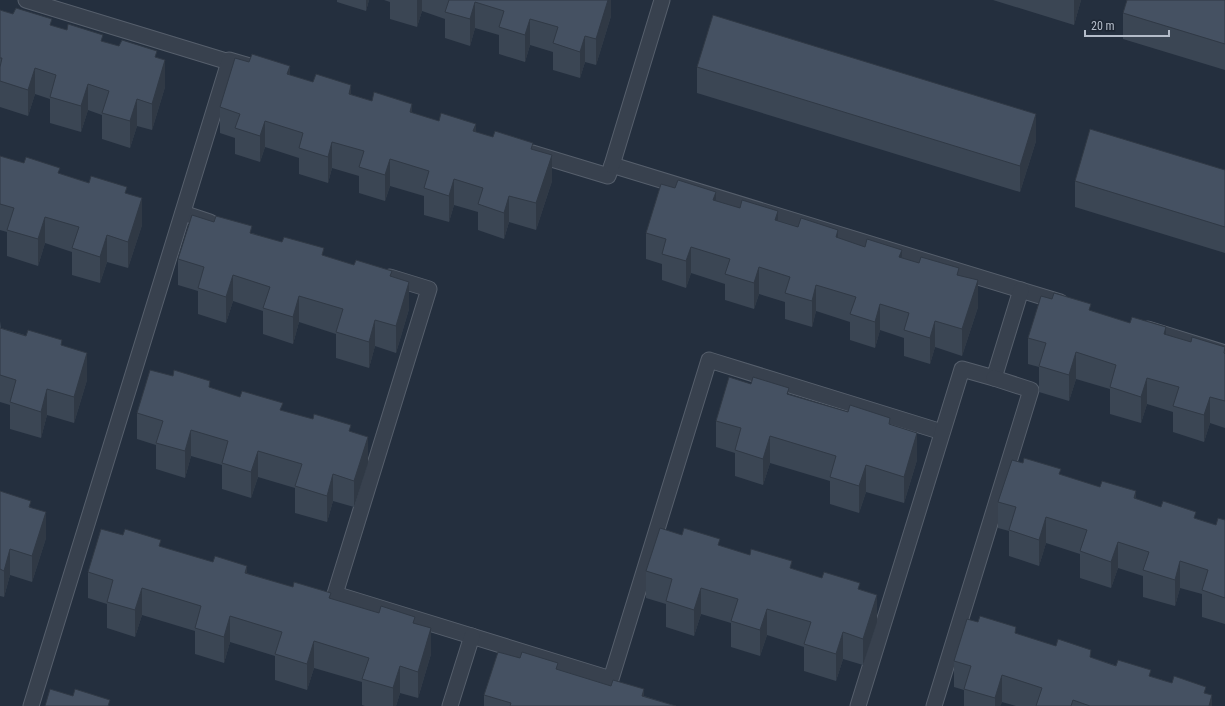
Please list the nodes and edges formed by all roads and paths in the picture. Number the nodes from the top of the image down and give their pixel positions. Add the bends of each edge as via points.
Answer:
1 (26, 0) edge
2 (662, 0) edge
3 (229, 62) junction
4 (267, 72) edge
5 (517, 148) edge
6 (612, 165) junction
7 (182, 213) junction
8 (220, 225) edge
9 (377, 273) edge
10 (1021, 290) junction
11 (1074, 306) edge
12 (1134, 325) edge
13 (1225, 352) edge
14 (994, 378) junction
15 (942, 432) junction
16 (472, 636) junction
17 (31, 706) edge
18 (450, 706) edge
19 (858, 706) edge
20 (934, 706) edge

1 - 3 lane
2 - 6 lane
3 - 4 lane
3 - 7 lane
5 - 6 lane via 608,176
6 - 10 lane
7 - 8 lane
7 - 17 lane
9 - 16 lane via 429,289 335,594
10 - 11 lane
10 - 14 lane
12 - 13 lane
14 - 15 lane via 962,369
14 - 20 lane via 1031,390
15 - 16 lane via 709,360 611,679
15 - 19 lane
16 - 18 lane

